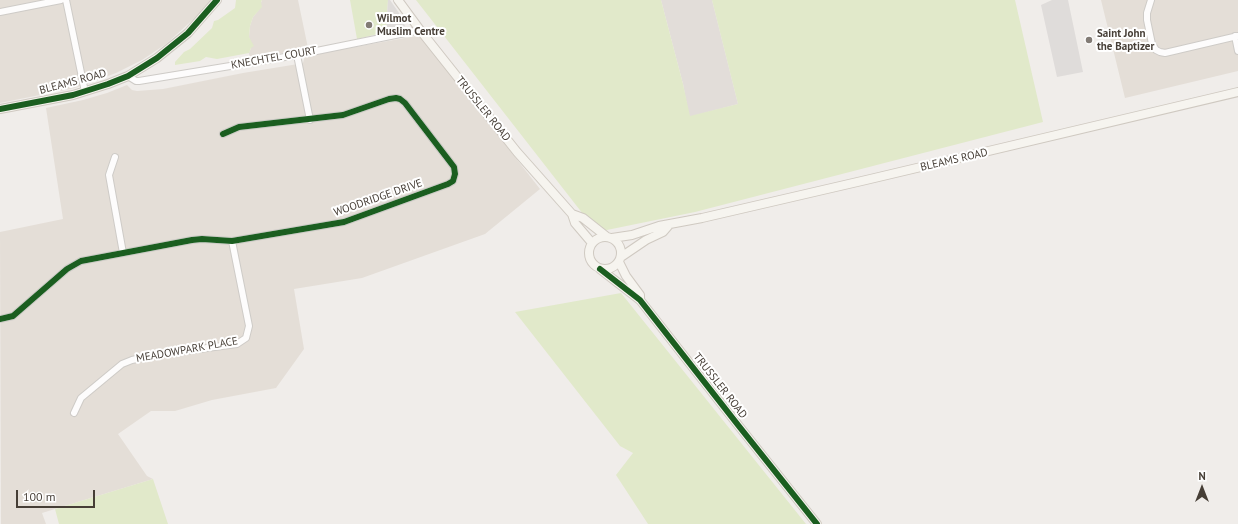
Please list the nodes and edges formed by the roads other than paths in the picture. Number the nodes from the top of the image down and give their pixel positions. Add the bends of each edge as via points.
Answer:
1 (61, 0) edge
2 (66, 0) edge
3 (217, 0) edge
4 (398, 0) edge
5 (1151, 0) edge
6 (0, 12) edge
7 (420, 30) junction
8 (1236, 36) edge
9 (1238, 51) edge
10 (297, 55) junction
11 (128, 76) junction
12 (84, 92) junction
13 (1238, 92) edge
14 (0, 109) edge
15 (310, 120) junction
16 (223, 134) dead end
17 (115, 157) dead end
18 (572, 214) junction
19 (669, 225) junction
20 (609, 238) junction
21 (232, 241) junction
22 (592, 243) junction
23 (123, 253) junction
24 (620, 259) junction
25 (600, 269) junction
26 (640, 300) junction
27 (0, 319) edge
28 (74, 413) dead end
29 (818, 524) edge

1 - 6 street
2 - 12 street
3 - 11 main road, BLEAMS ROAD via 183,38
4 - 7 main road, TRUSSLER ROAD
5 - 8 street via 1147,20 1152,44 1160,52
7 - 10 street, KNECHTEL COURT
7 - 18 main road, TRUSSLER ROAD via 517,152
8 - 9 street
10 - 11 street, KNECHTEL COURT via 139,81
10 - 15 street
11 - 12 main road, BLEAMS ROAD
12 - 14 main road, BLEAMS ROAD
13 - 19 main road, BLEAMS ROAD
15 - 16 street, WOODRIDGE DRIVE via 239,127
15 - 21 street, WOODRIDGE DRIVE via 343,115 391,98 400,99 454,167 454,179 448,184 344,222
17 - 23 street via 110,175
18 - 20 main road, TRUSSLER ROAD via 583,218
18 - 22 main road, TRUSSLER ROAD via 575,223
19 - 20 main road, BLEAMS ROAD via 632,236
19 - 24 main road, BLEAMS ROAD via 664,232 646,240
20 - 22 main road via 601,237
20 - 24 main road via 620,246
21 - 23 street, WOODRIDGE DRIVE via 202,239
21 - 28 street, MEADOWPARK PLACE via 249,326 246,338 237,344 134,359 122,364 81,398
22 - 25 main road via 589,258
23 - 27 street, WOODRIDGE DRIVE via 86,260 74,265 13,316
24 - 25 main road via 611,269
24 - 26 main road, TRUSSLER ROAD via 626,276 640,295
25 - 26 main road, TRUSSLER ROAD
26 - 29 main road, TRUSSLER ROAD

